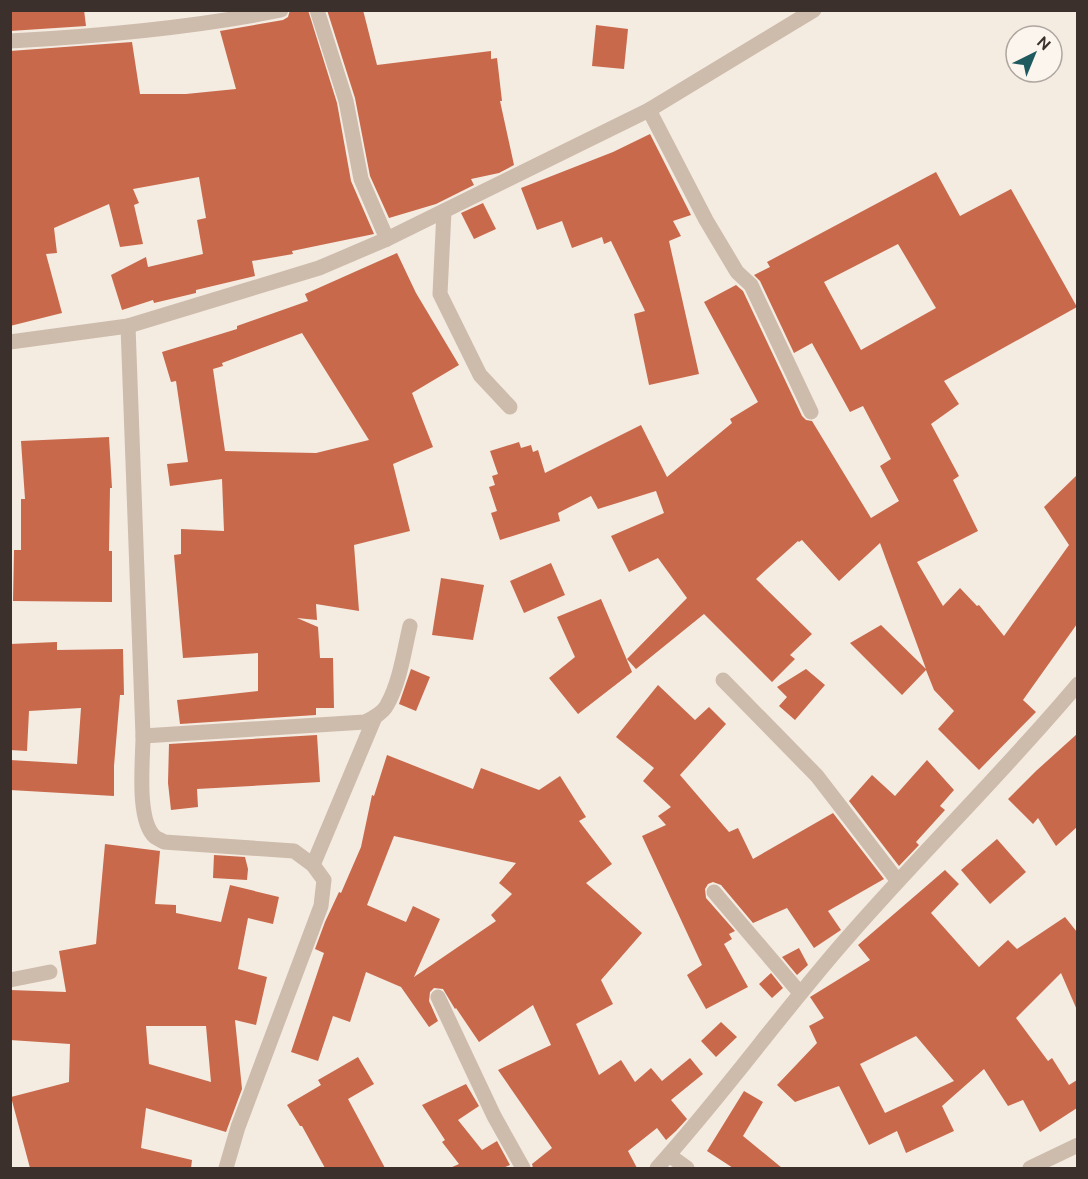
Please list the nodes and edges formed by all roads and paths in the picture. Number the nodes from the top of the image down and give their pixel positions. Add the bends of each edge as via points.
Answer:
1 (281, 10) edge
2 (316, 10) edge
3 (814, 10) edge
4 (10, 41) edge
5 (650, 110) junction
6 (444, 211) junction
7 (387, 239) junction
8 (128, 326) junction
9 (10, 342) edge
10 (510, 407) dead end
11 (811, 412) dead end
12 (411, 626) dead end
13 (723, 680) dead end
14 (1077, 684) edge
15 (375, 717) junction
16 (143, 736) junction
17 (313, 865) junction
18 (897, 880) junction
19 (714, 892) dead end
20 (50, 972) dead end
21 (10, 980) edge
22 (800, 993) junction
23 (438, 997) dead end
24 (1077, 1145) edge
25 (669, 1155) junction
26 (226, 1168) edge
27 (523, 1168) edge
28 (657, 1168) edge
29 (687, 1168) edge
30 (1030, 1168) edge

1 - 4 street via 231,21
2 - 7 street via 346,101 361,179
3 - 5 street
5 - 6 street
5 - 11 street via 706,220 737,272 752,285
6 - 7 street
6 - 10 street via 440,294 480,375
7 - 8 street via 319,268
8 - 9 street
8 - 16 street
12 - 15 street via 387,706
13 - 18 street via 817,776
14 - 18 street
15 - 16 street via 365,722
15 - 17 street
16 - 17 street via 143,801 155,837 164,842 294,851
17 - 26 street via 324,880 321,906
18 - 22 street
19 - 22 street
20 - 21 street
22 - 25 street
23 - 27 street
24 - 30 street
25 - 28 street
25 - 29 street

